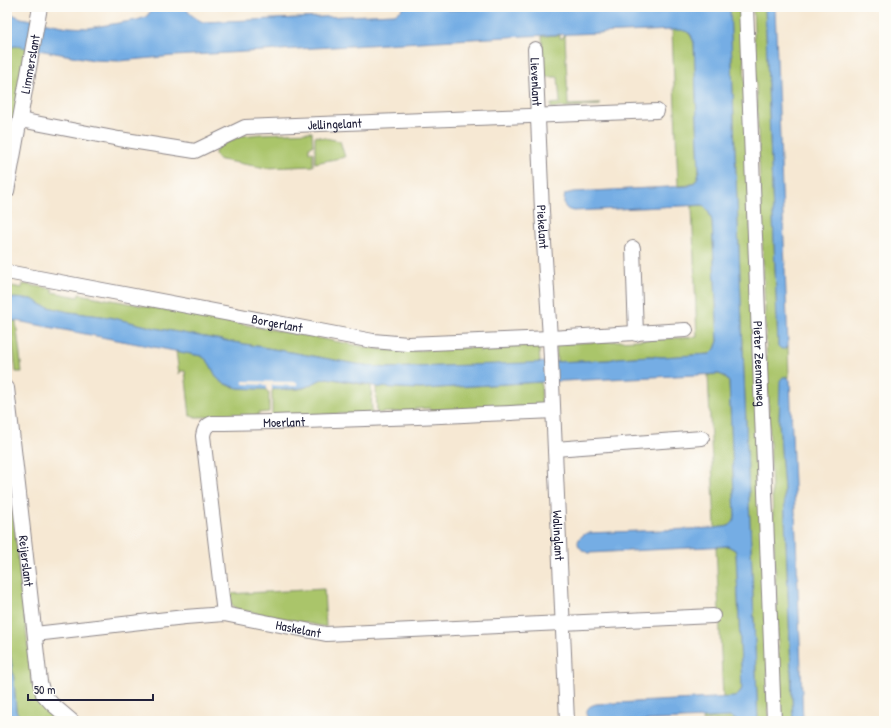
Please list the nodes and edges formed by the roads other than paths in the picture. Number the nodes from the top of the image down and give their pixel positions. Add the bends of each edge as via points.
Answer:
1 (40, 7) edge
2 (746, 7) edge
3 (535, 49) dead end
4 (657, 110) dead end
5 (538, 115) junction
6 (20, 120) junction
7 (7, 191) edge
8 (633, 248) dead end
9 (7, 272) edge
10 (686, 330) dead end
11 (636, 334) junction
12 (550, 342) junction
13 (7, 388) edge
14 (553, 411) junction
15 (702, 438) dead end
16 (555, 449) junction
17 (224, 614) junction
18 (713, 616) dead end
19 (563, 622) junction
20 (35, 634) junction
21 (72, 721) edge
22 (567, 721) edge
23 (774, 721) edge

1 - 6 street, Limmerslant
2 - 23 street, Pieter Zeemanweg
3 - 5 street, Lievenlant
4 - 5 street, Jellingelant
5 - 6 street, Jellingelant via 245,127 196,151
5 - 12 street, Piekelant
6 - 7 street, Limmerslant
8 - 11 street
9 - 12 street, Borgerlant via 373,341 408,344
10 - 11 street
11 - 12 street
12 - 14 street, Walinglant
13 - 20 street, Reijerslant
14 - 16 street, Walinglant
14 - 17 street, Moerlant via 209,424 203,436
15 - 16 street
16 - 19 street, Walinglant
17 - 19 street, Haskelant via 326,634
17 - 20 street, Haskelant
18 - 19 street
19 - 22 street, Walinglant
20 - 21 street, Reijerslant via 43,694

